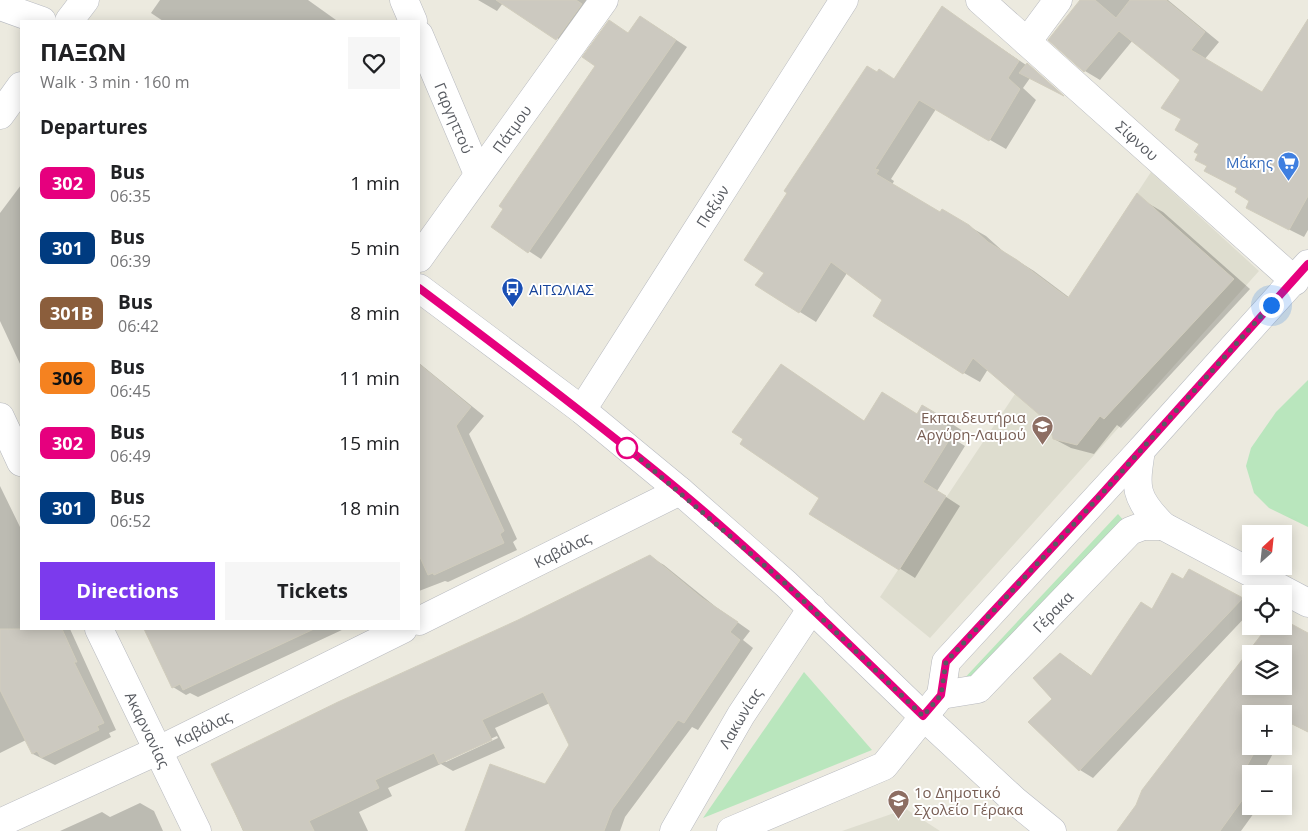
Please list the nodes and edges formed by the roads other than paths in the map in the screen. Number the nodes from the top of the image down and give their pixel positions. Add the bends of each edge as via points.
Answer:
1 (85, 0) edge
2 (404, 0) edge
3 (604, 0) edge
4 (844, 0) edge
5 (980, 0) edge
6 (1058, 0) edge
7 (0, 6) edge
8 (39, 20) edge
9 (71, 20) edge
10 (413, 20) edge
11 (420, 36) edge
12 (1027, 42) junction
13 (20, 87) edge
14 (0, 115) edge
15 (478, 174) junction
16 (420, 257) edge
17 (1304, 274) edge
18 (420, 289) edge
19 (582, 410) junction
20 (0, 417) edge
21 (1141, 450) junction
22 (20, 460) edge
23 (680, 491) junction
24 (1163, 526) junction
25 (1308, 603) edge
26 (812, 608) junction
27 (420, 621) edge
28 (99, 630) edge
29 (400, 630) edge
30 (941, 695) junction
31 (923, 716) junction
32 (157, 751) junction
33 (0, 823) edge
34 (197, 831) edge
35 (674, 831) edge
36 (732, 831) edge
37 (1052, 831) edge

1 - 9 street
2 - 10 street
3 - 15 street, Πάτμου
4 - 19 street, Παξών
5 - 12 street, Σίφνου
6 - 12 street
7 - 8 street
11 - 15 street, Γαργηττού
12 - 17 street, Σίφνου
13 - 14 street
15 - 16 street, Πάτμου
17 - 21 street
18 - 19 street
19 - 23 street
20 - 22 street
21 - 24 street via 1136,481 1138,490 1149,512
21 - 30 street via 946,662
23 - 26 street
23 - 27 street, Καβάλας
24 - 25 street
24 - 30 street, Γέρακα via 1143,526 1130,531 1117,542 978,689
26 - 31 street
26 - 35 street, Λακωνίας via 741,715
28 - 32 street, Ακαρνανίας
29 - 32 street, Καβάλας
30 - 31 street
31 - 36 street via 884,766
31 - 37 street
32 - 33 street, Καβάλας
32 - 34 street, Ακαρνανίας

